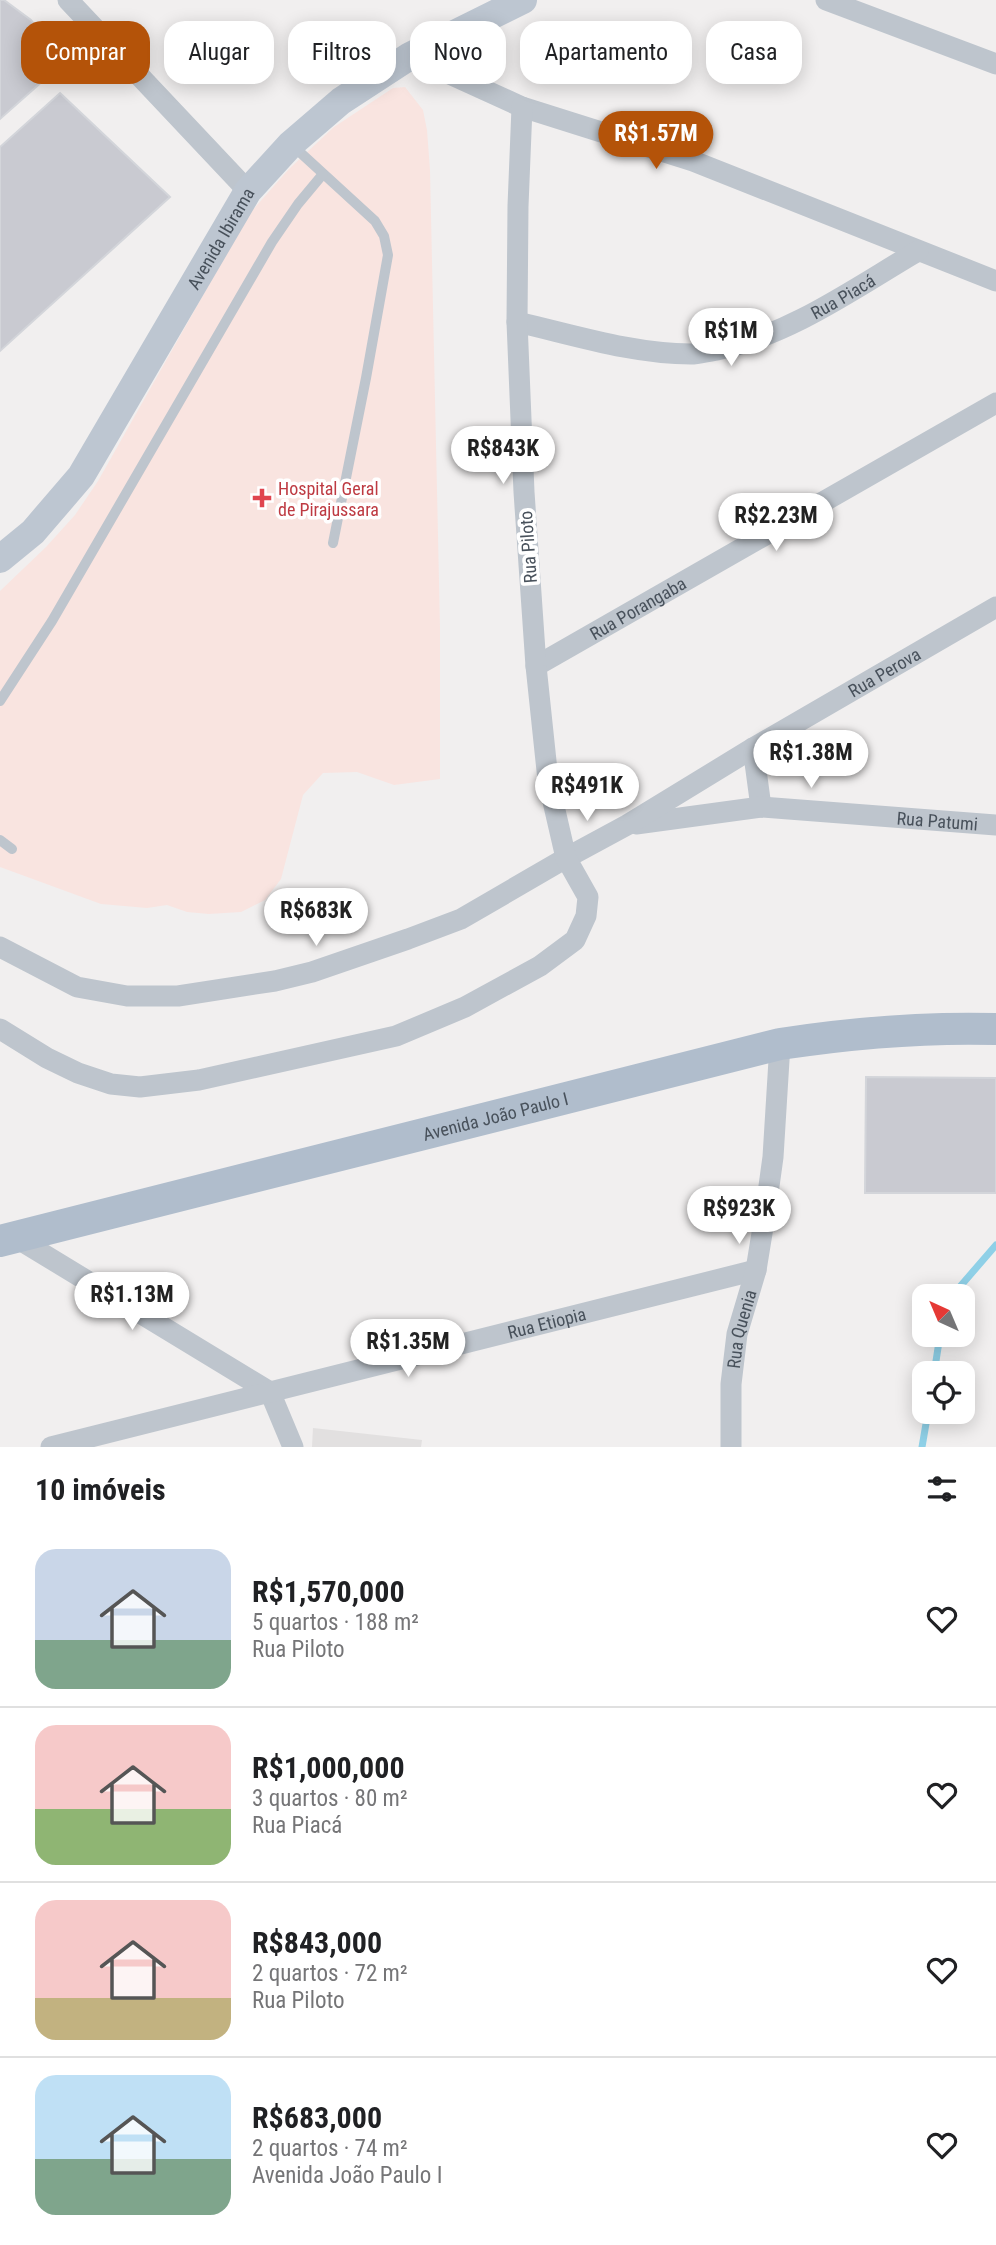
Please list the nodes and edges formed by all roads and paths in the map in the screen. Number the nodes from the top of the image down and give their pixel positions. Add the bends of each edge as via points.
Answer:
1 (68, 0) edge
2 (523, 0) edge
3 (826, 0) edge
4 (481, 21) edge
5 (410, 56) edge
6 (996, 64) edge
7 (471, 84) edge
8 (522, 107) junction
9 (291, 144) junction
10 (323, 174) junction
11 (248, 191) junction
12 (918, 251) junction
13 (996, 281) edge
14 (517, 322) junction
15 (996, 403) edge
16 (333, 543) dead end
17 (0, 559) edge
18 (996, 607) edge
19 (536, 666) junction
20 (0, 701) edge
21 (753, 748) junction
22 (761, 807) junction
23 (993, 823) edge
24 (627, 825) junction
25 (0, 840) edge
26 (12, 849) dead end
27 (566, 858) junction
28 (0, 947) edge
29 (0, 1029) edge
30 (996, 1029) edge
31 (780, 1044) junction
32 (7, 1239) edge
33 (756, 1270) junction
34 (270, 1392) junction
35 (51, 1447) edge
36 (293, 1447) edge
37 (731, 1447) edge

1 - 11 street
2 - 4 main road, Avenida Ibirama
3 - 6 street
5 - 9 main road, Avenida Ibirama via 341,101
7 - 8 street
8 - 12 street via 694,161
8 - 14 street, Rua Piloto
9 - 10 lane
9 - 11 main road, Avenida Ibirama
10 - 16 lane via 375,221 388,255
10 - 20 lane via 272,242 52,621
11 - 17 main road, Avenida Ibirama via 81,477 33,532
12 - 13 street
12 - 14 street, Rua Piacá via 762,336 693,355 642,350
14 - 19 street, Rua Piloto
15 - 19 street, Rua Porangaba
18 - 21 street, Rua Perova
19 - 27 street, Rua Piloto via 548,780
21 - 22 street
21 - 24 street, Rua Perova
22 - 23 street, Rua Patumi
22 - 24 street, Rua Patumi
24 - 27 street, Rua Perova
25 - 26 lane
27 - 28 street, Rua Perova via 461,919 275,981 178,996 127,996 77,987
27 - 29 street, Rua Piloto via 587,897 586,916 575,940 475,1001 396,1036 199,1080 140,1087 111,1084 79,1073
30 - 31 main road, Avenida João Paulo I via 871,1033
31 - 32 main road, Avenida João Paulo I
31 - 33 street, Rua Quenia via 773,1157
32 - 34 street
33 - 34 street, Rua Etiopia
33 - 37 street, Rua Quenia via 737,1334
34 - 35 street, Rua Etiopia
34 - 36 street

